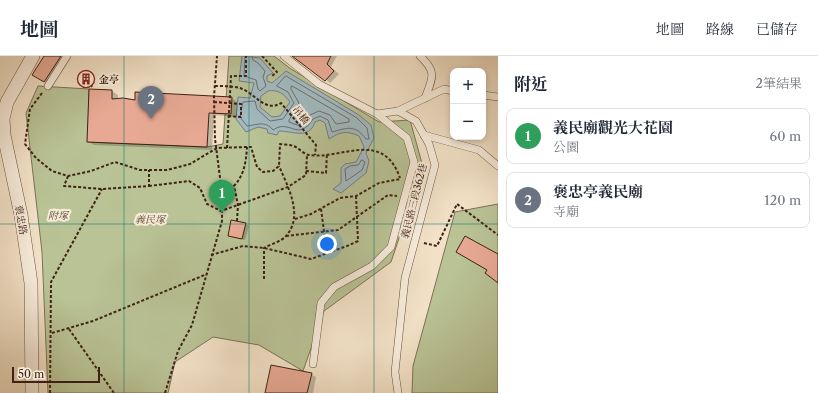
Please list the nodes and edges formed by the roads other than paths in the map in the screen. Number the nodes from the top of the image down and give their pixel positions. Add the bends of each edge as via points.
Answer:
1 (33, 56) edge
2 (67, 56) edge
3 (284, 56) edge
4 (420, 56) edge
5 (48, 86) road end
6 (450, 90) edge
7 (486, 95) edge
8 (498, 97) edge
9 (425, 98) junction
10 (398, 111) junction
11 (377, 114) junction
12 (2, 120) edge
13 (424, 135) junction
14 (498, 166) edge
15 (312, 364) dead end
16 (32, 393) edge
17 (398, 393) edge

1 - 12 street, 褒忠路 via 7,102
2 - 5 lane
3 - 11 lane via 319,84
4 - 9 lane via 432,70
6 - 9 lane via 444,89
7 - 8 lane
9 - 10 lane
10 - 11 lane
10 - 13 lane, 義民路三段362巷 via 416,122
11 - 15 lane via 407,138 414,162 391,247 372,266 334,287 321,303
12 - 16 street, 褒忠路 via 31,282
13 - 14 lane via 479,150
13 - 17 lane, 義民路三段362巷 via 435,165 405,278 395,372

